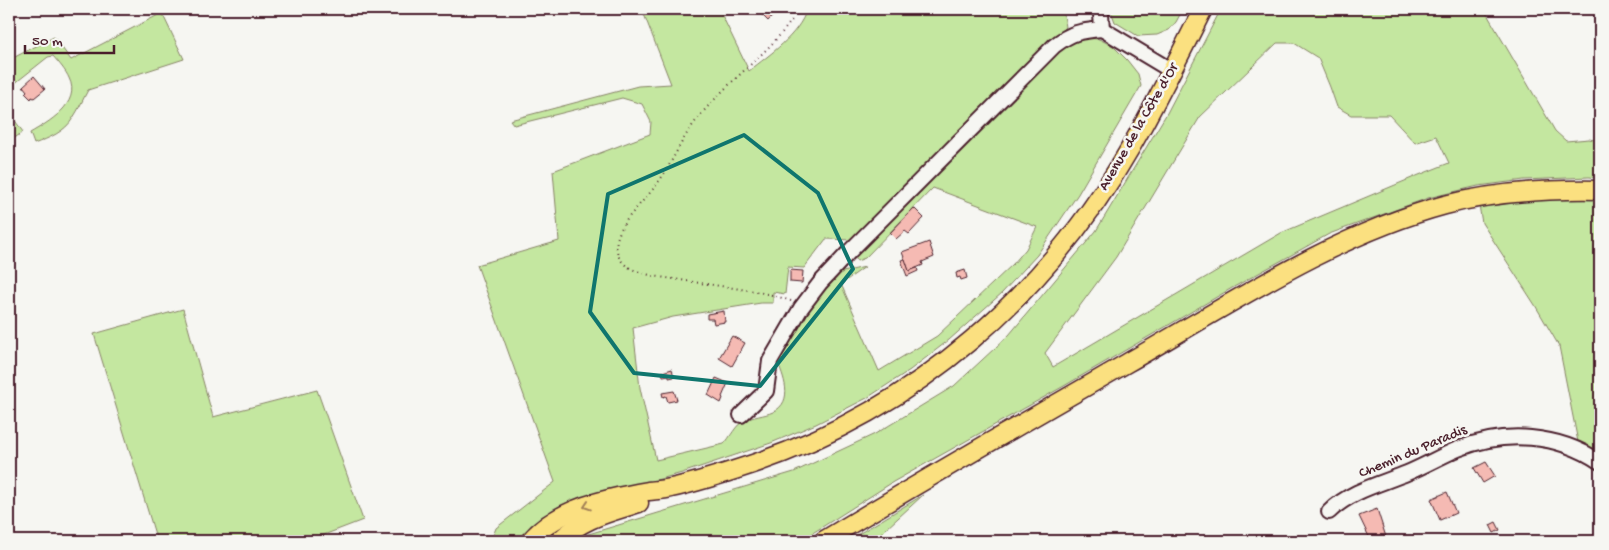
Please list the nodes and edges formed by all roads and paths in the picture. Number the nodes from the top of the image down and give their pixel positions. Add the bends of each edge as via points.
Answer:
1 (1102, 9) edge
2 (1203, 9) edge
3 (794, 17) dead end
4 (1102, 29) junction
5 (1172, 71) junction
6 (1600, 190) edge
7 (801, 308) junction
8 (741, 415) dead end
9 (1600, 462) edge
10 (668, 489) junction
11 (1329, 512) dead end
12 (530, 541) edge
13 (559, 541) edge
14 (823, 541) edge

1 - 4 street
2 - 5 main road, Avenue de la Côte d'Or
3 - 7 path via 784,32 696,120 664,174 622,228 616,250 620,259 638,272 776,296
4 - 5 street
4 - 7 street via 1069,34 1054,46 849,252
5 - 10 main road, Avenue de la Côte d'Or via 1132,146 1080,224 1035,280 972,341 896,396 825,435 754,464
6 - 14 main road via 1534,191 1468,200 1363,234 1262,285 939,470
7 - 8 street via 770,361 766,391
9 - 11 street, Chemin du Paradis via 1574,448 1546,439 1492,439 1458,449 1363,490 1337,503
10 -> 12 main road, Avenue de la Côte d'Or via 583,507 559,518
10 - 13 main road, Avenue de la Côte d'Or via 652,499 579,524

